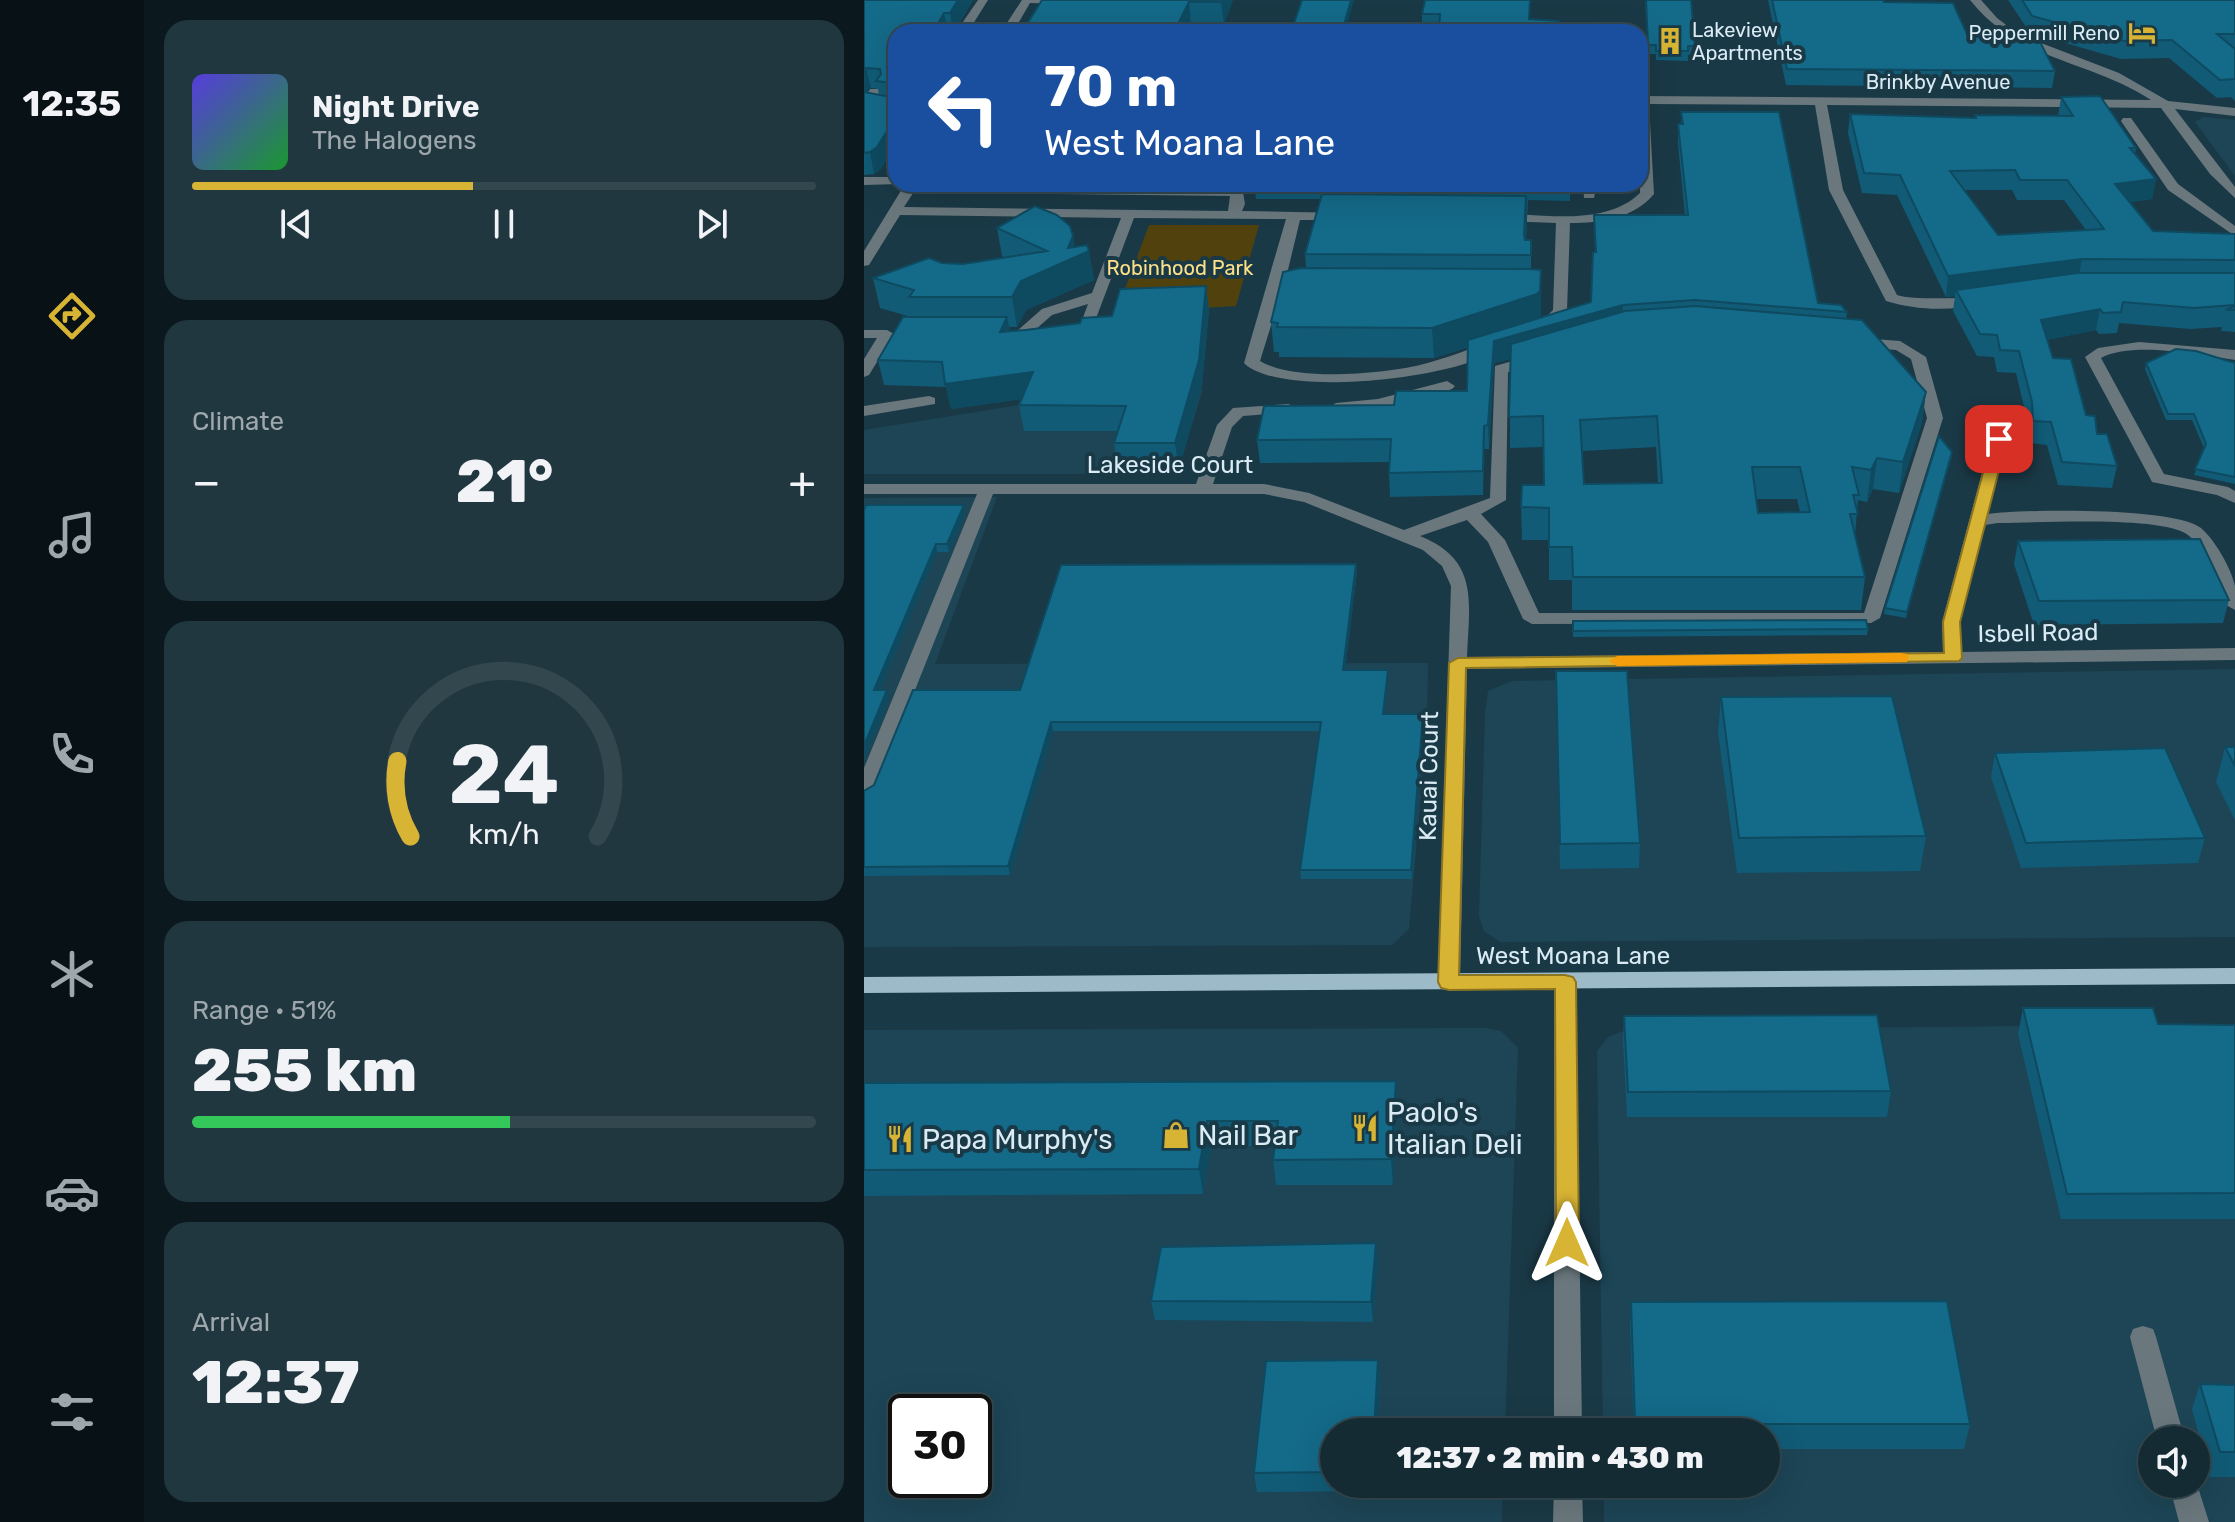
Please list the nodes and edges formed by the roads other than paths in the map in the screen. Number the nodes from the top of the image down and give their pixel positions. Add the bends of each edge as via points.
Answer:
1 (983, 0) edge
2 (1027, 0) edge
3 (1975, 0) edge
4 (1074, 1) edge
5 (967, 24) edge
6 (1012, 24) edge
7 (1648, 100) edge
8 (1820, 101) junction
9 (2002, 102) junction
10 (2164, 104) junction
11 (2235, 112) edge
12 (2127, 121) dead end
13 (2012, 123) edge
14 (864, 181) edge
15 (888, 181) edge
16 (907, 192) edge
17 (1236, 192) edge
18 (1647, 192) edge
19 (2235, 194) edge
20 (895, 211) junction
21 (1129, 214) junction
22 (1233, 215) junction
23 (1294, 216) junction
24 (1357, 216) edge
25 (1484, 217) edge
26 (1563, 218) junction
27 (2235, 232) edge
28 (865, 259) edge
29 (1277, 284) junction
30 (1308, 289) edge
31 (1098, 296) junction
32 (1999, 298) edge
33 (1531, 333) edge
34 (864, 334) edge
35 (887, 334) junction
36 (907, 334) edge
37 (1504, 343) edge
38 (2235, 355) edge
39 (864, 372) edge
40 (1447, 386) dead end
41 (929, 401) dead end
42 (864, 411) edge
43 (1997, 433) dead end
44 (864, 489) edge
45 (987, 489) junction
46 (1203, 489) junction
47 (2235, 498) edge
48 (1470, 513) junction
49 (1978, 521) junction
50 (1403, 536) junction
51 (1455, 570) joint
52 (2235, 605) edge
53 (2235, 654) edge
54 (1953, 658) junction
55 (1458, 663) junction
56 (864, 793) edge
57 (2235, 976) edge
58 (1449, 982) junction
59 (1565, 982) junction
60 (864, 985) edge
61 (2143, 1337) dead end
62 (1568, 1418) edge
63 (2167, 1426) edge
64 (1568, 1498) edge
65 (2187, 1498) edge
66 (1568, 1522) edge
67 (2194, 1522) edge

1 - 5 street
2 - 4 street
2 - 6 street
3 - 10 street via 2009,34 2126,82
7 - 8 street, Brinkby Avenue
8 - 9 street, Brinkby Avenue
8 - 32 street via 1836,190 1891,298 1940,306
9 - 10 street, Brinkby Avenue
9 - 13 street
10 - 11 street, Brinkby Avenue
10 - 19 street
12 - 27 street via 2173,187
14 - 15 street
16 - 20 street
17 - 22 street
18 - 26 street via 1633,208 1604,217
20 - 21 street
20 - 28 street
21 - 22 street
21 - 31 street
22 - 23 street
23 - 24 street
23 - 29 street
25 - 26 street
26 - 33 street via 1553,291 1560,311 1544,329
29 - 30 street
29 - 37 street via 1252,363 1277,374 1394,374
31 - 31 street via 1047,312 1015,334 1080,331
34 - 35 street
35 - 36 street
35 - 39 street
38 - 47 street via 2108,348 2093,357 2158,478
40 - 46 street via 1378,404 1239,411 1225,425
41 - 42 street
43 - 49 street
44 - 45 street, Lakeside Court
45 - 46 street, Lakeside Court
45 - 56 street
46 - 50 street, Lakeside Court via 1289,492
48 - 48 street via 1498,500 1500,369 1623,334 1694,329 1900,346 1918,357 1935,418 1871,618 1532,619 1496,540
48 - 50 street
49 - 52 street via 2185,524 2200,539
49 - 54 street via 1951,622
50 - 51 street, Lakeside Court via 1445,556
51 - 55 street, Kauai Court via 1460,586
53 - 54 street, Isbell Road
54 - 55 street, Isbell Road
55 - 58 street, Kauai Court
57 - 59 main road, West Moana Lane
58 - 59 main road, West Moana Lane
58 - 60 main road, West Moana Lane
59 - 62 street
61 - 63 street
64 - 66 street
65 - 67 street

